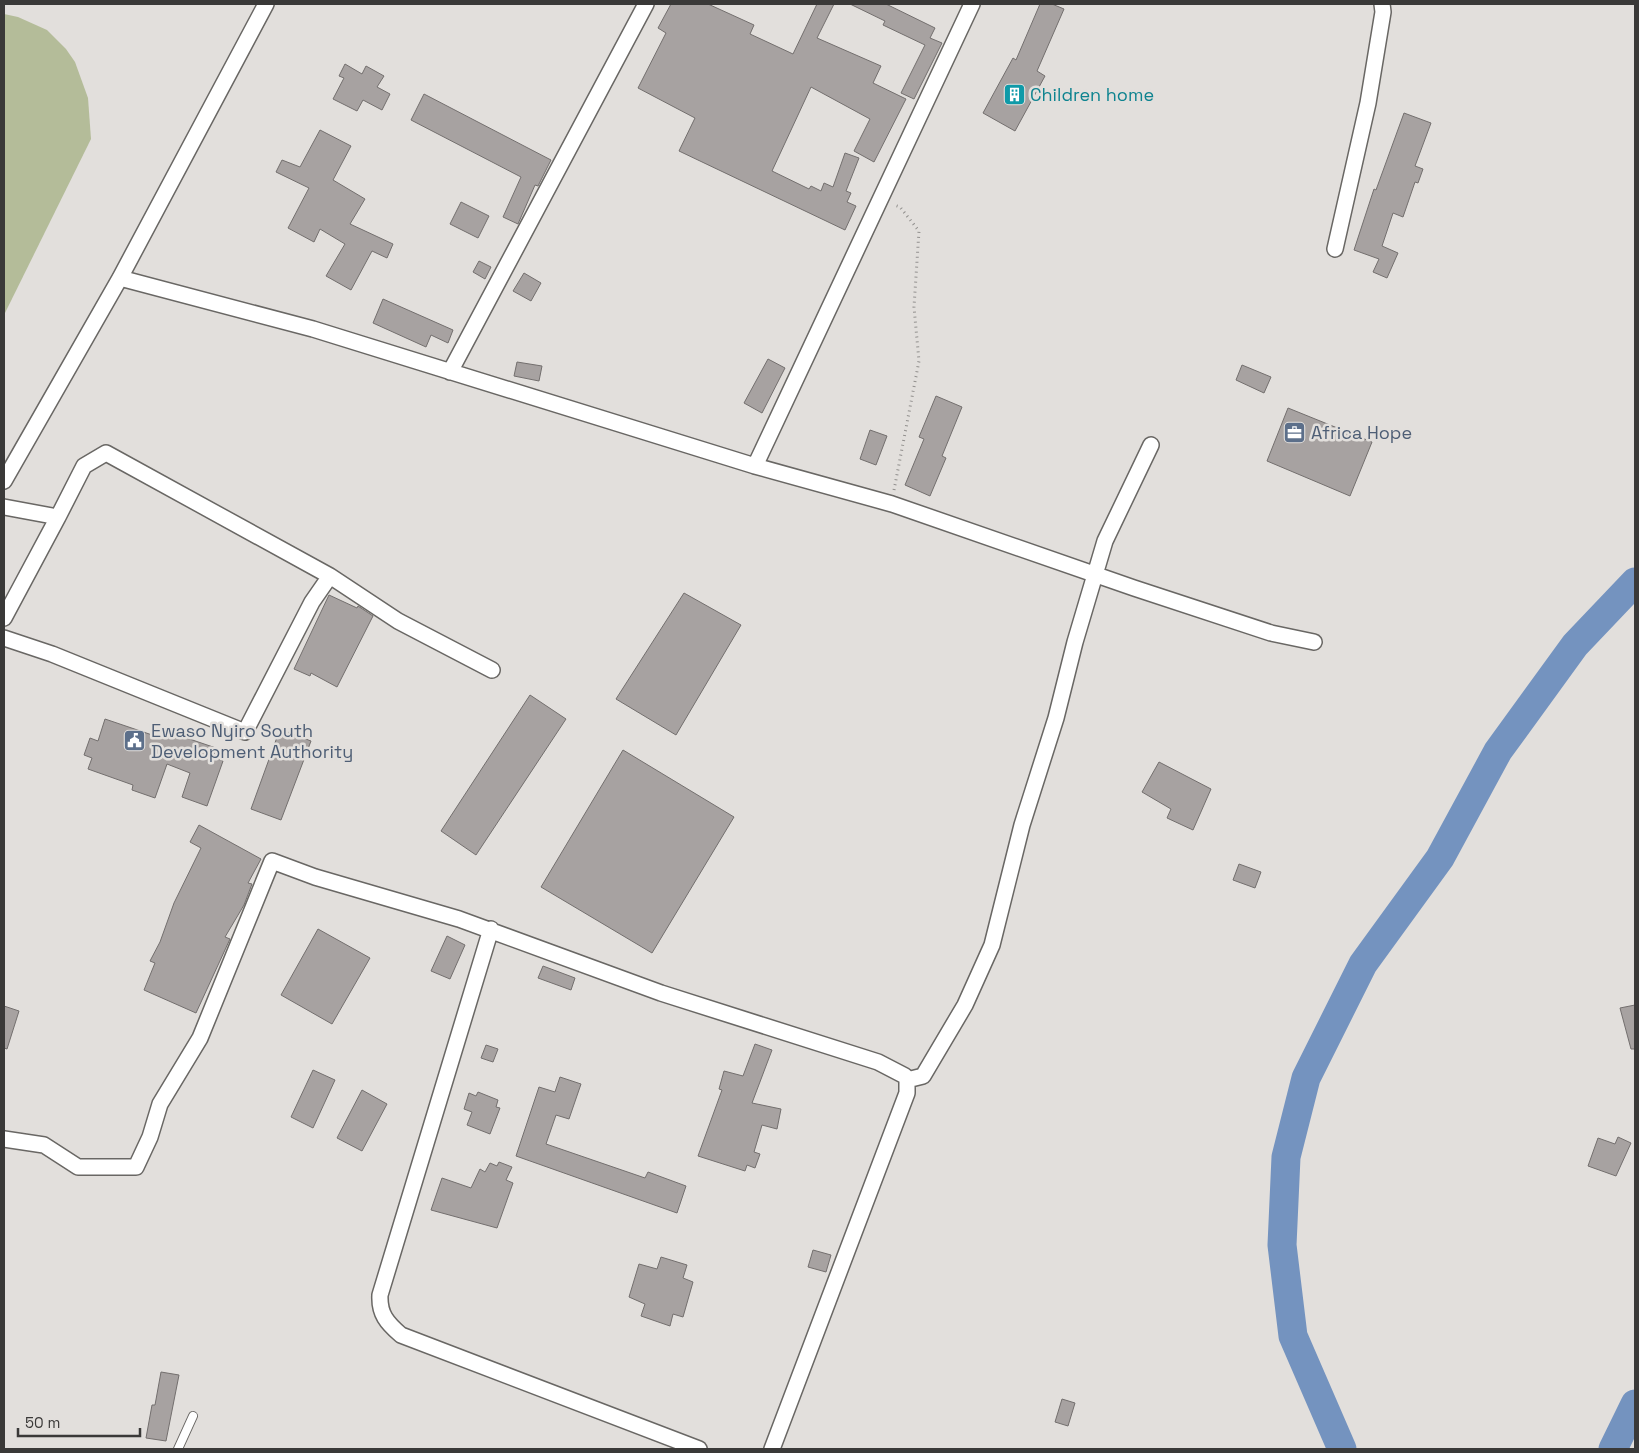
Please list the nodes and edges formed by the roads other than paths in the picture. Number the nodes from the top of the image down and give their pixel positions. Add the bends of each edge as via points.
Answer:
1 (266, 4) edge
2 (646, 4) edge
3 (972, 4) edge
4 (1382, 4) edge
5 (1335, 249) dead end
6 (120, 278) junction
7 (450, 372) junction
8 (1151, 445) dead end
9 (754, 466) junction
10 (4, 481) edge
11 (4, 507) edge
12 (58, 518) junction
13 (1095, 574) junction
14 (330, 576) junction
15 (4, 618) edge
16 (4, 638) edge
17 (1314, 642) dead end
18 (492, 670) dead end
19 (491, 929) junction
20 (908, 1080) junction
21 (4, 1139) edge
22 (193, 1416) dead end
23 (178, 1449) edge
24 (699, 1449) edge
25 (772, 1449) edge

1 - 6 street
2 - 7 street
3 - 9 street
4 - 5 street via 1368,103
6 - 7 street via 313,329
6 - 10 street
7 - 9 street
8 - 13 street via 1105,541
9 - 13 street via 892,504
11 - 12 street
12 - 14 street via 84,466 106,453
12 - 15 street
13 - 17 street via 1271,633
13 - 20 street via 1056,718 1022,826 992,945 965,1005 923,1076
14 - 16 street via 312,602 245,732 52,654
14 - 18 street via 398,621
19 - 20 street via 661,993 878,1062
19 - 21 street via 315,877 272,861 200,1038 160,1104 136,1167 78,1167 44,1145
19 - 24 street via 380,1295 383,1315 401,1334
20 - 25 street via 899,1117
22 - 23 lane

